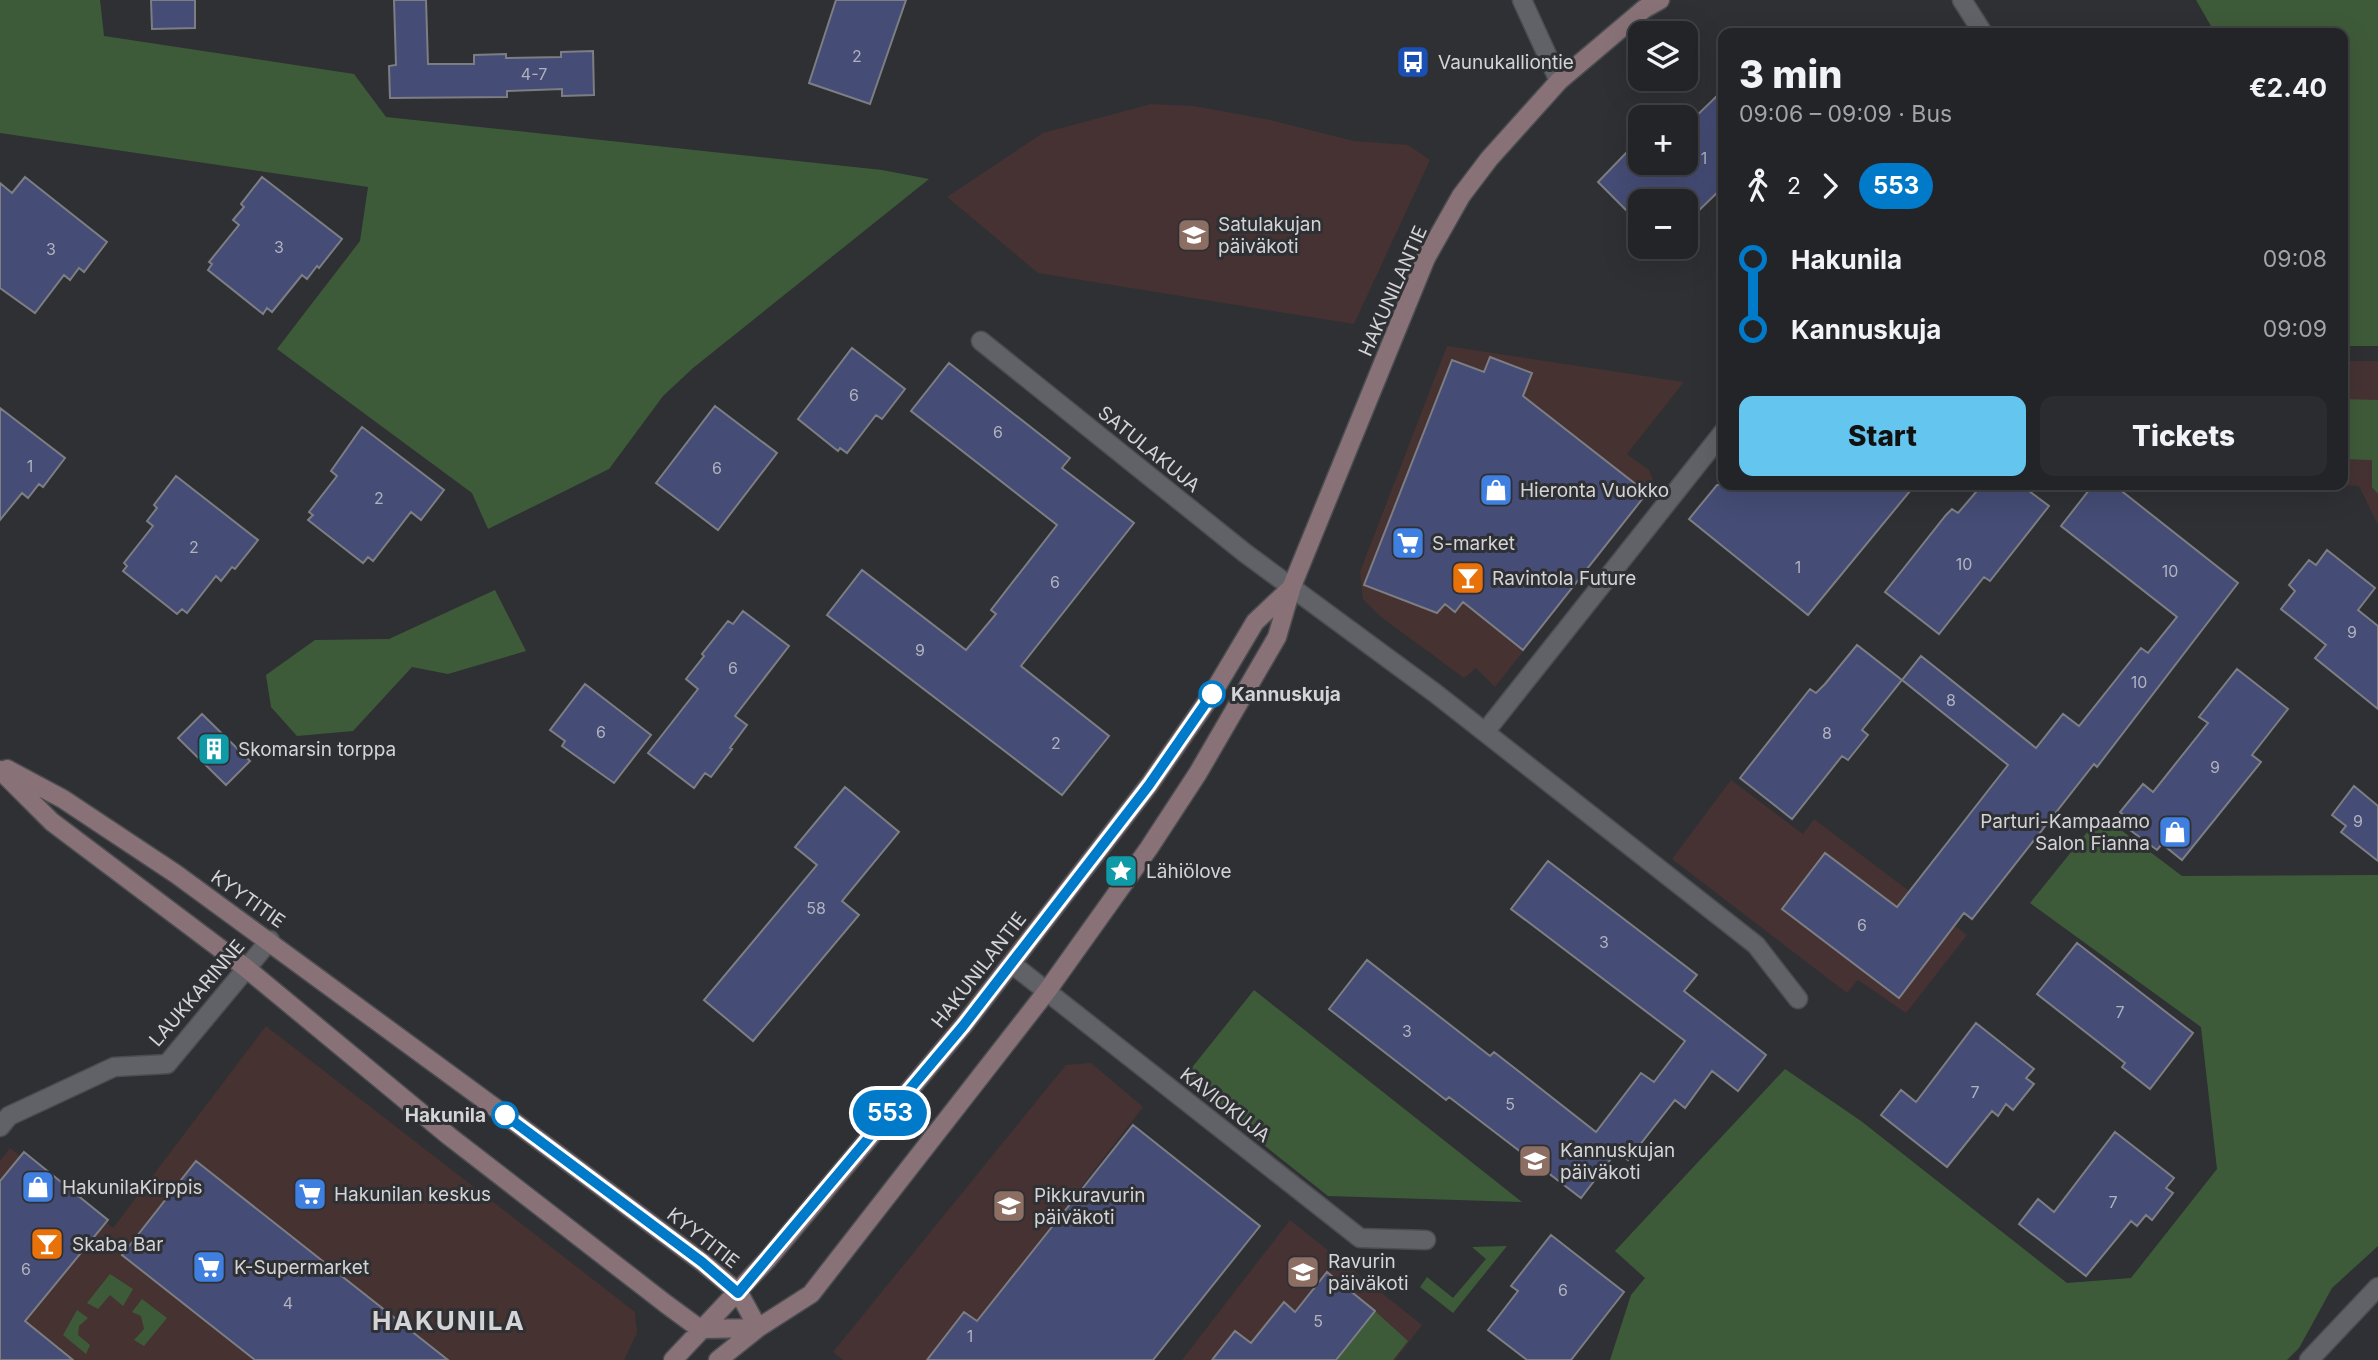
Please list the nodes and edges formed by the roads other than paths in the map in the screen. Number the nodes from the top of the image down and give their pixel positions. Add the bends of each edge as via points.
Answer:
1 (1522, 0) edge
2 (1660, 0) edge
3 (1962, 0) edge
4 (1980, 28) edge
5 (1559, 81) junction
6 (981, 341) dead end
7 (1718, 439) edge
8 (1292, 586) junction
9 (1485, 732) junction
10 (0, 768) edge
11 (270, 940) junction
12 (1012, 964) junction
13 (246, 968) junction
14 (1047, 991) junction
15 (1798, 999) dead end
16 (0, 1127) edge
17 (1426, 1240) dead end
18 (2378, 1287) edge
19 (738, 1293) junction
20 (758, 1328) junction
21 (700, 1329) junction
22 (673, 1360) edge
23 (718, 1360) edge
24 (2309, 1360) edge

1 - 5 street
2 - 5 main road, HAKUNILANTIE
3 - 4 street
5 - 8 main road, HAKUNILANTIE via 1489,159 1426,258
6 - 8 street, SATULAKUJA
7 - 9 street
8 - 9 street
8 - 12 main road, HAKUNILANTIE via 1255,622 1156,775
8 - 14 main road, HAKUNILANTIE via 1277,637 1198,774
9 - 15 street via 1756,945
10 - 11 main road, KYYTITIE via 63,799
10 - 13 main road, KYYTITIE via 52,822
11 - 13 street, LAUKKARINNE
11 - 19 main road, KYYTITIE
12 - 14 street, KAVIOKUJA
12 - 19 main road, HAKUNILANTIE
13 - 16 street, LAUKKARINNE via 167,1063 114,1067 9,1116
13 - 21 main road, KYYTITIE via 449,1136
14 - 17 street, KAVIOKUJA via 1360,1238
14 - 20 main road, HAKUNILANTIE via 811,1294
18 - 24 street
19 - 20 main road, KYYTITIE
19 - 21 main road, HAKUNILANTIE
20 - 21 main road
20 - 23 main road, HAKUNILANTIE
21 - 22 main road, HAKUNILANTIE

